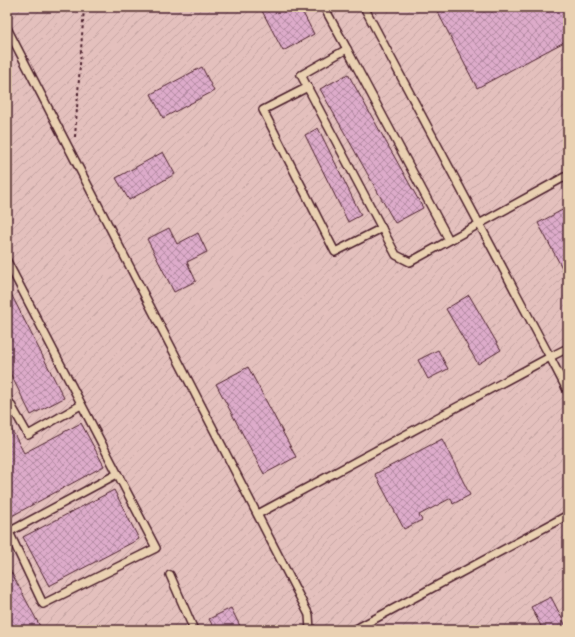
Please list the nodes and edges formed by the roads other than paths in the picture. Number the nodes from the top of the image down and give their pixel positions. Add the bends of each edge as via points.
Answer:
1 (324, 7) edge
2 (364, 7) edge
3 (7, 28) edge
4 (347, 49) junction
5 (308, 88) junction
6 (568, 175) edge
7 (479, 224) junction
8 (382, 228) junction
9 (449, 240) junction
10 (7, 261) edge
11 (568, 348) edge
12 (550, 357) junction
13 (568, 392) edge
14 (7, 398) edge
15 (82, 405) junction
16 (118, 474) junction
17 (258, 514) junction
18 (568, 516) edge
19 (8, 533) edge
20 (170, 576) dead end
21 (194, 630) edge
22 (310, 630) edge
23 (354, 630) edge

1 - 4 lane
2 - 7 lane
3 - 17 lane
4 - 5 lane via 301,75
4 - 9 lane
5 - 8 lane
5 - 8 lane via 263,110 335,252
6 - 7 lane
7 - 9 lane
7 - 12 lane
8 - 9 lane via 396,255 410,262
10 - 15 lane
11 - 12 lane
12 - 13 lane
12 - 17 lane
14 - 15 lane via 28,435
15 - 16 lane
16 - 19 lane
16 - 19 lane via 156,548 43,604
17 - 22 lane via 309,615
18 - 23 lane
20 - 21 lane

